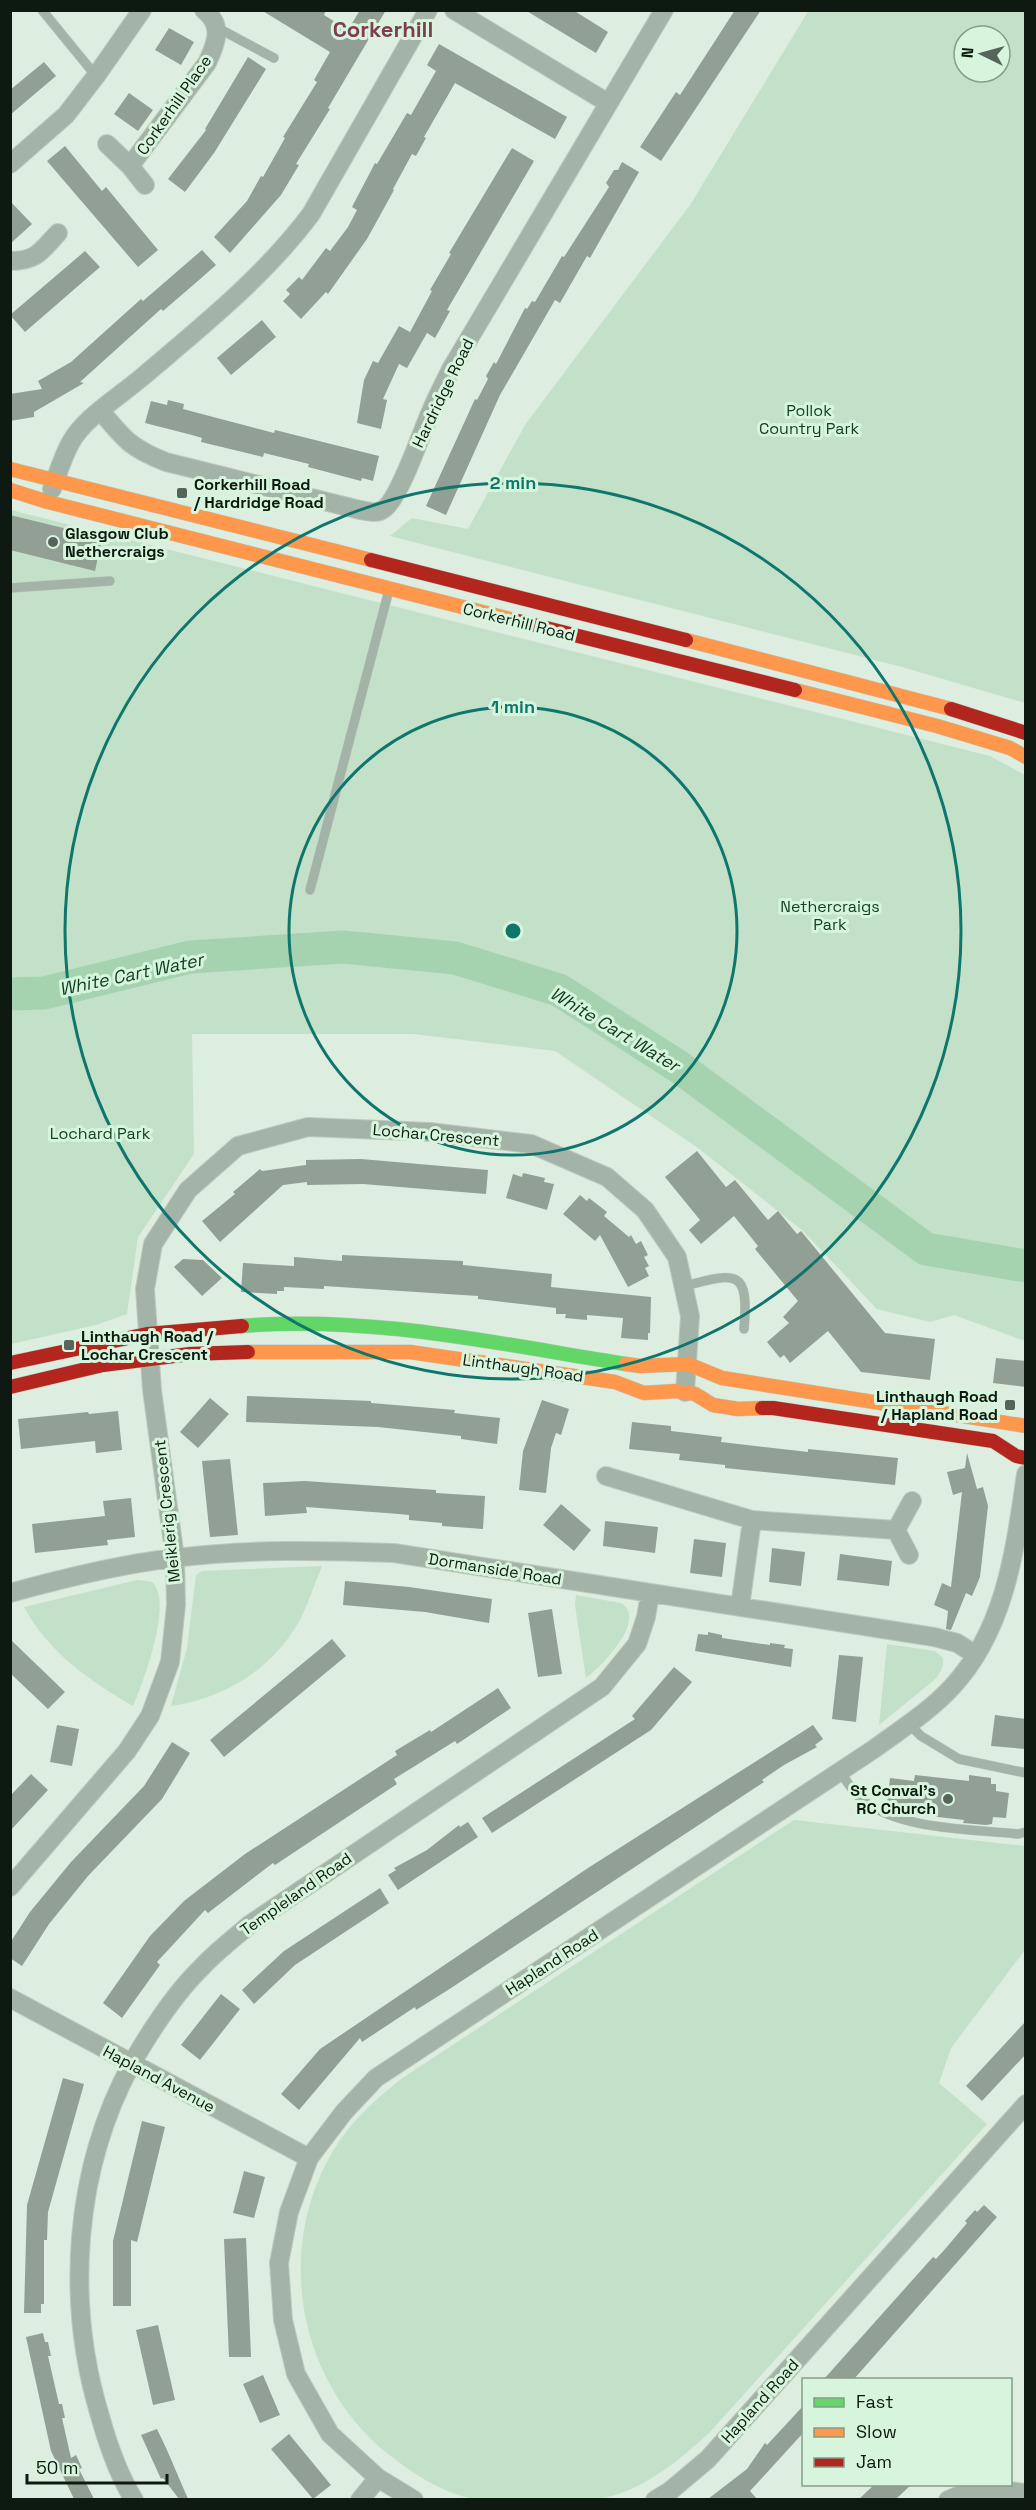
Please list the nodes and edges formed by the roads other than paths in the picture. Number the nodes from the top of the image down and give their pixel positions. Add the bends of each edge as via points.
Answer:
1 (42, 10) edge
2 (142, 10) edge
3 (204, 10) edge
4 (454, 10) edge
5 (663, 10) edge
6 (422, 12) edge
7 (216, 27) junction
8 (274, 58) dead end
9 (96, 76) junction
10 (608, 103) junction
11 (106, 144) dead end
12 (10, 164) edge
13 (130, 166) junction
14 (145, 185) dead end
15 (58, 233) dead end
16 (10, 261) edge
17 (100, 410) junction
18 (10, 469) edge
19 (55, 481) junction
20 (10, 490) edge
21 (48, 502) junction
22 (396, 568) junction
23 (110, 581) dead end
24 (10, 588) edge
25 (389, 589) junction
26 (1026, 734) edge
27 (1026, 757) edge
28 (310, 890) dead end
29 (685, 1286) junction
30 (744, 1329) dead end
31 (147, 1334) junction
32 (149, 1360) junction
33 (10, 1363) edge
34 (688, 1364) junction
35 (10, 1388) edge
36 (685, 1392) junction
37 (1026, 1426) edge
38 (1026, 1458) edge
39 (1026, 1474) edge
40 (606, 1476) dead end
41 (912, 1501) dead end
42 (752, 1520) junction
43 (896, 1530) junction
44 (909, 1555) dead end
45 (175, 1558) junction
46 (10, 1593) edge
47 (650, 1594) junction
48 (740, 1607) junction
49 (976, 1655) junction
50 (909, 1724) junction
51 (841, 1772) junction
52 (1026, 1773) edge
53 (1026, 1832) edge
54 (10, 1887) edge
55 (10, 1998) edge
56 (131, 2064) junction
57 (1026, 2104) edge
58 (309, 2158) junction
59 (378, 2478) junction
60 (1026, 2493) edge
61 (134, 2499) edge
62 (360, 2499) edge
63 (414, 2499) edge
64 (654, 2499) edge
65 (948, 2499) edge

1 - 9 lane
2 - 9 street
3 - 7 street
4 - 10 street
5 - 10 street, Hardridge Road
6 - 17 street via 311,214 295,235 264,271
7 - 8 lane
7 - 13 street, Corkerhill Place via 217,39 207,63
9 - 12 street via 66,115
10 - 17 street, Hardridge Road via 451,369 399,488 383,510 352,509 166,462 133,446
11 - 13 street
13 - 14 street
15 - 16 street via 37,256
17 - 19 street via 71,441
18 - 19 street, Corkerhill Road
19 - 21 street
19 - 22 street, Corkerhill Road
20 - 21 street, Corkerhill Road
21 - 25 street, Corkerhill Road
22 - 25 lane
22 - 26 street, Corkerhill Road via 937,704
23 - 24 lane
25 - 27 street, Corkerhill Road via 937,726 1010,748
25 - 28 lane
29 - 30 lane via 723,1276 741,1283 746,1294
29 - 31 street, Lochar Crescent via 677,1257 645,1210 607,1177 531,1144 430,1132 308,1127 238,1146 188,1190 153,1244 145,1289
29 - 34 street, Lochar Crescent via 690,1316
31 - 32 street, Meiklerig Crescent
31 - 33 street, Linthaugh Road
31 - 34 street, Linthaugh Road via 255,1324 351,1325 408,1329 640,1366
32 - 35 street, Linthaugh Road via 103,1365
32 - 36 street, Linthaugh Road via 245,1352 410,1352 615,1382 644,1393
32 - 45 street, Meiklerig Crescent
34 - 36 street, Lochar Crescent
34 - 37 street, Linthaugh Road via 722,1378
36 - 38 street, Linthaugh Road via 713,1405 738,1409 773,1408 993,1441
39 - 49 street, Hapland Road via 1008,1578
40 - 42 street
41 - 43 street
42 - 43 street
42 - 48 street
43 - 44 street
45 - 46 street, Dormanside Road via 92,1572
45 - 47 street, Dormanside Road via 271,1551 394,1553
45 - 54 street, Meiklerig Crescent via 176,1605 170,1662 150,1716 127,1750
47 - 48 street, Dormanside Road
47 - 56 street, Templeland Road via 638,1644 602,1687 249,1925 200,1968 158,2021
48 - 49 street, Dormanside Road via 934,1637 957,1643
49 - 50 street, Hapland Road via 952,1687
50 - 51 street, Hapland Road
50 - 52 lane via 959,1759
51 - 53 lane via 861,1798 910,1822
51 - 58 street, Hapland Road via 376,2078
55 - 56 street, Hapland Avenue
56 - 58 street, Hapland Avenue
56 - 61 street, Templeland Road via 102,2133 85,2206 78,2265 80,2325 88,2378 123,2481
57 - 64 street, Hapland Road via 708,2459 670,2491
58 - 59 street, Hapland Road via 289,2212 279,2263 283,2320 296,2374 330,2434
59 - 62 street
59 - 63 street, Hapland Road
60 - 65 street via 967,2491

